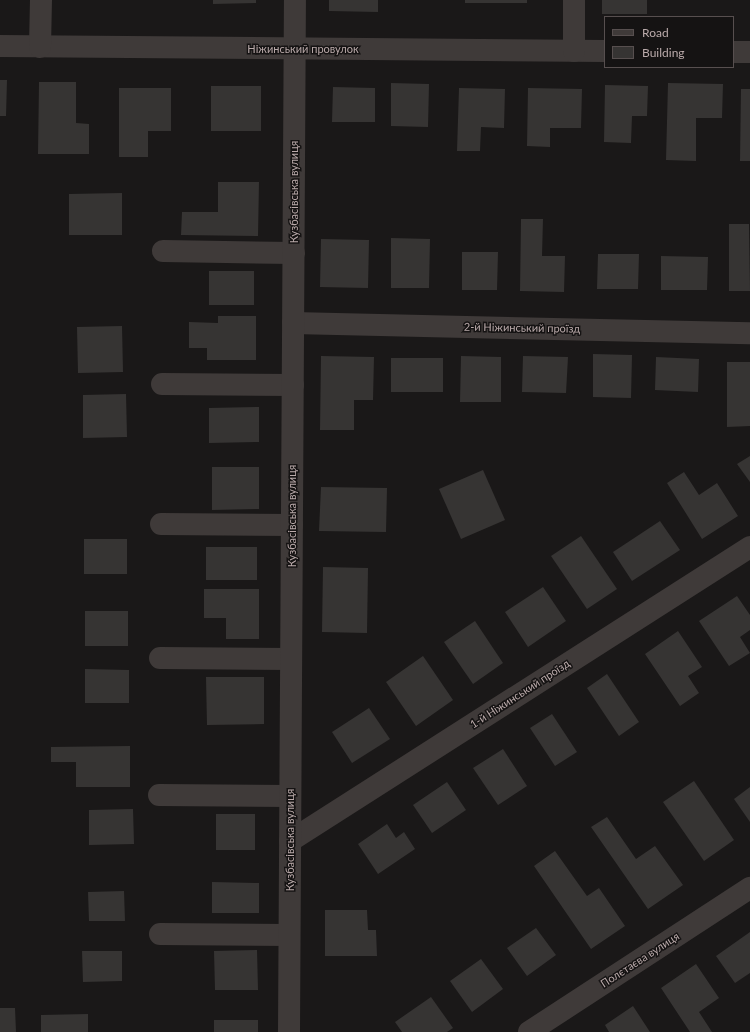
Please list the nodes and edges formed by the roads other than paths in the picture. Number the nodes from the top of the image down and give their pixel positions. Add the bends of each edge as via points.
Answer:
1 (41, 0) edge
2 (296, 0) edge
3 (574, 0) edge
4 (0, 46) edge
5 (40, 46) junction
6 (295, 48) junction
7 (574, 51) junction
8 (604, 51) edge
9 (734, 52) edge
10 (750, 52) edge
11 (163, 251) dead end
12 (294, 253) junction
13 (293, 323) junction
14 (750, 333) edge
15 (162, 384) dead end
16 (293, 385) junction
17 (161, 524) dead end
18 (292, 524) junction
19 (750, 547) edge
20 (160, 658) dead end
21 (291, 659) junction
22 (159, 795) dead end
23 (290, 796) junction
24 (290, 841) junction
25 (750, 888) edge
26 (160, 934) dead end
27 (289, 935) junction
28 (288, 1032) edge
29 (529, 1032) edge

1 - 5 street
2 - 6 street, Кузбасівська вулиця
3 - 7 street
4 - 5 street, Ніжинський провулок
5 - 6 street, Ніжинський провулок
6 - 7 street, Ніжинський провулок
6 - 12 street, Кузбасівська вулиця
7 - 8 street, Ніжинський провулок
9 - 10 street
11 - 12 street
12 - 13 street, Кузбасівська вулиця
13 - 14 street, 2-й Ніжинський проїзд
13 - 16 street, Кузбасівська вулиця
15 - 16 street
16 - 18 street, Кузбасівська вулиця
17 - 18 street
18 - 21 street, Кузбасівська вулиця
19 - 24 street, 1-й Ніжинський проїзд
20 - 21 street
21 - 23 street, Кузбасівська вулиця
22 - 23 street
23 - 24 street, Кузбасівська вулиця
24 - 27 street, Кузбасівська вулиця
25 - 29 street, Полєтаєва вулиця
26 - 27 street
27 - 28 street, Кузбасівська вулиця

